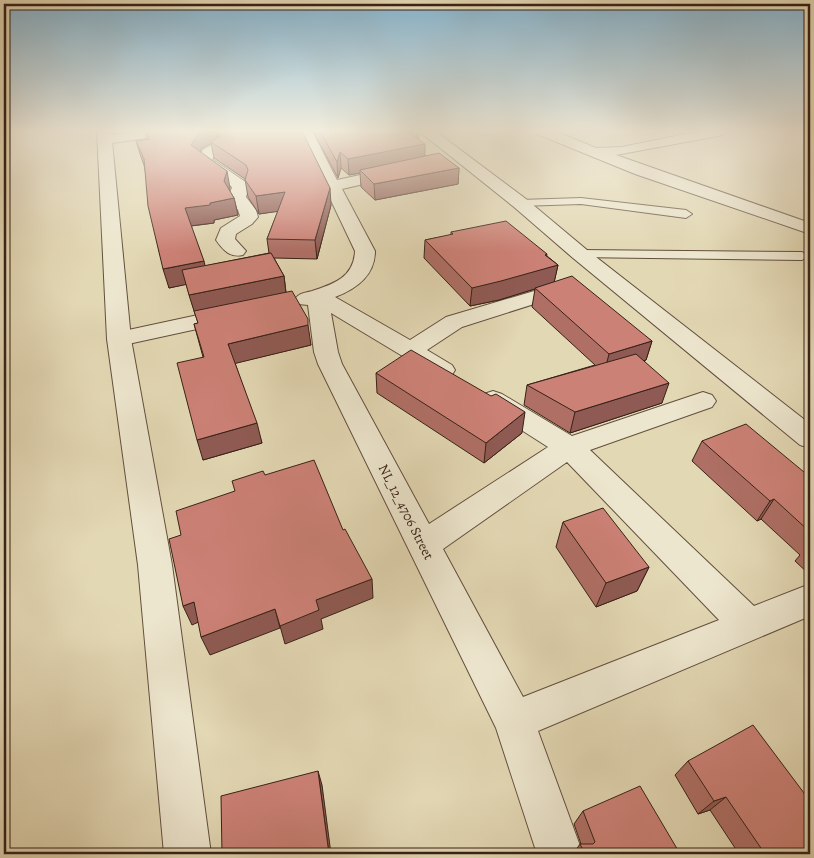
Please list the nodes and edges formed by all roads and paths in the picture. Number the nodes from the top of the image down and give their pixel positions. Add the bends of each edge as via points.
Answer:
1 (108, 171) edge
2 (220, 171) edge
3 (322, 171) edge
4 (404, 171) edge
5 (478, 171) edge
6 (641, 171) edge
7 (331, 186) junction
8 (520, 203) junction
9 (686, 214) dead end
10 (810, 229) edge
11 (236, 250) dead end
12 (580, 254) junction
13 (802, 256) dead end
14 (568, 287) edge
15 (303, 299) junction
16 (251, 310) edge
17 (119, 339) junction
18 (411, 350) junction
19 (703, 401) dead end
20 (810, 438) edge
21 (570, 447) junction
22 (424, 545) junction
23 (810, 600) edge
24 (749, 625) junction
25 (514, 721) junction
26 (188, 854) edge
27 (560, 854) edge

1 - 17 street
2 - 11 street via 242,186 237,197 249,217 225,235 225,240
3 - 7 street
4 - 7 street
5 - 8 street
6 - 10 street
7 - 15 street via 367,258 359,276 342,286
8 - 9 lane via 581,201
8 - 12 street
12 - 13 lane
12 - 20 street
14 - 18 street via 454,322
15 - 18 street
15 - 22 street, NL_12_4706 Street via 330,364
16 - 17 street
17 - 26 street via 155,565
18 - 21 street
19 - 21 street
21 - 22 street
21 - 24 street
22 - 25 street, NL_12_4706 Street
23 - 24 street
24 - 25 street
25 - 27 street, NL_12_4706 Street

